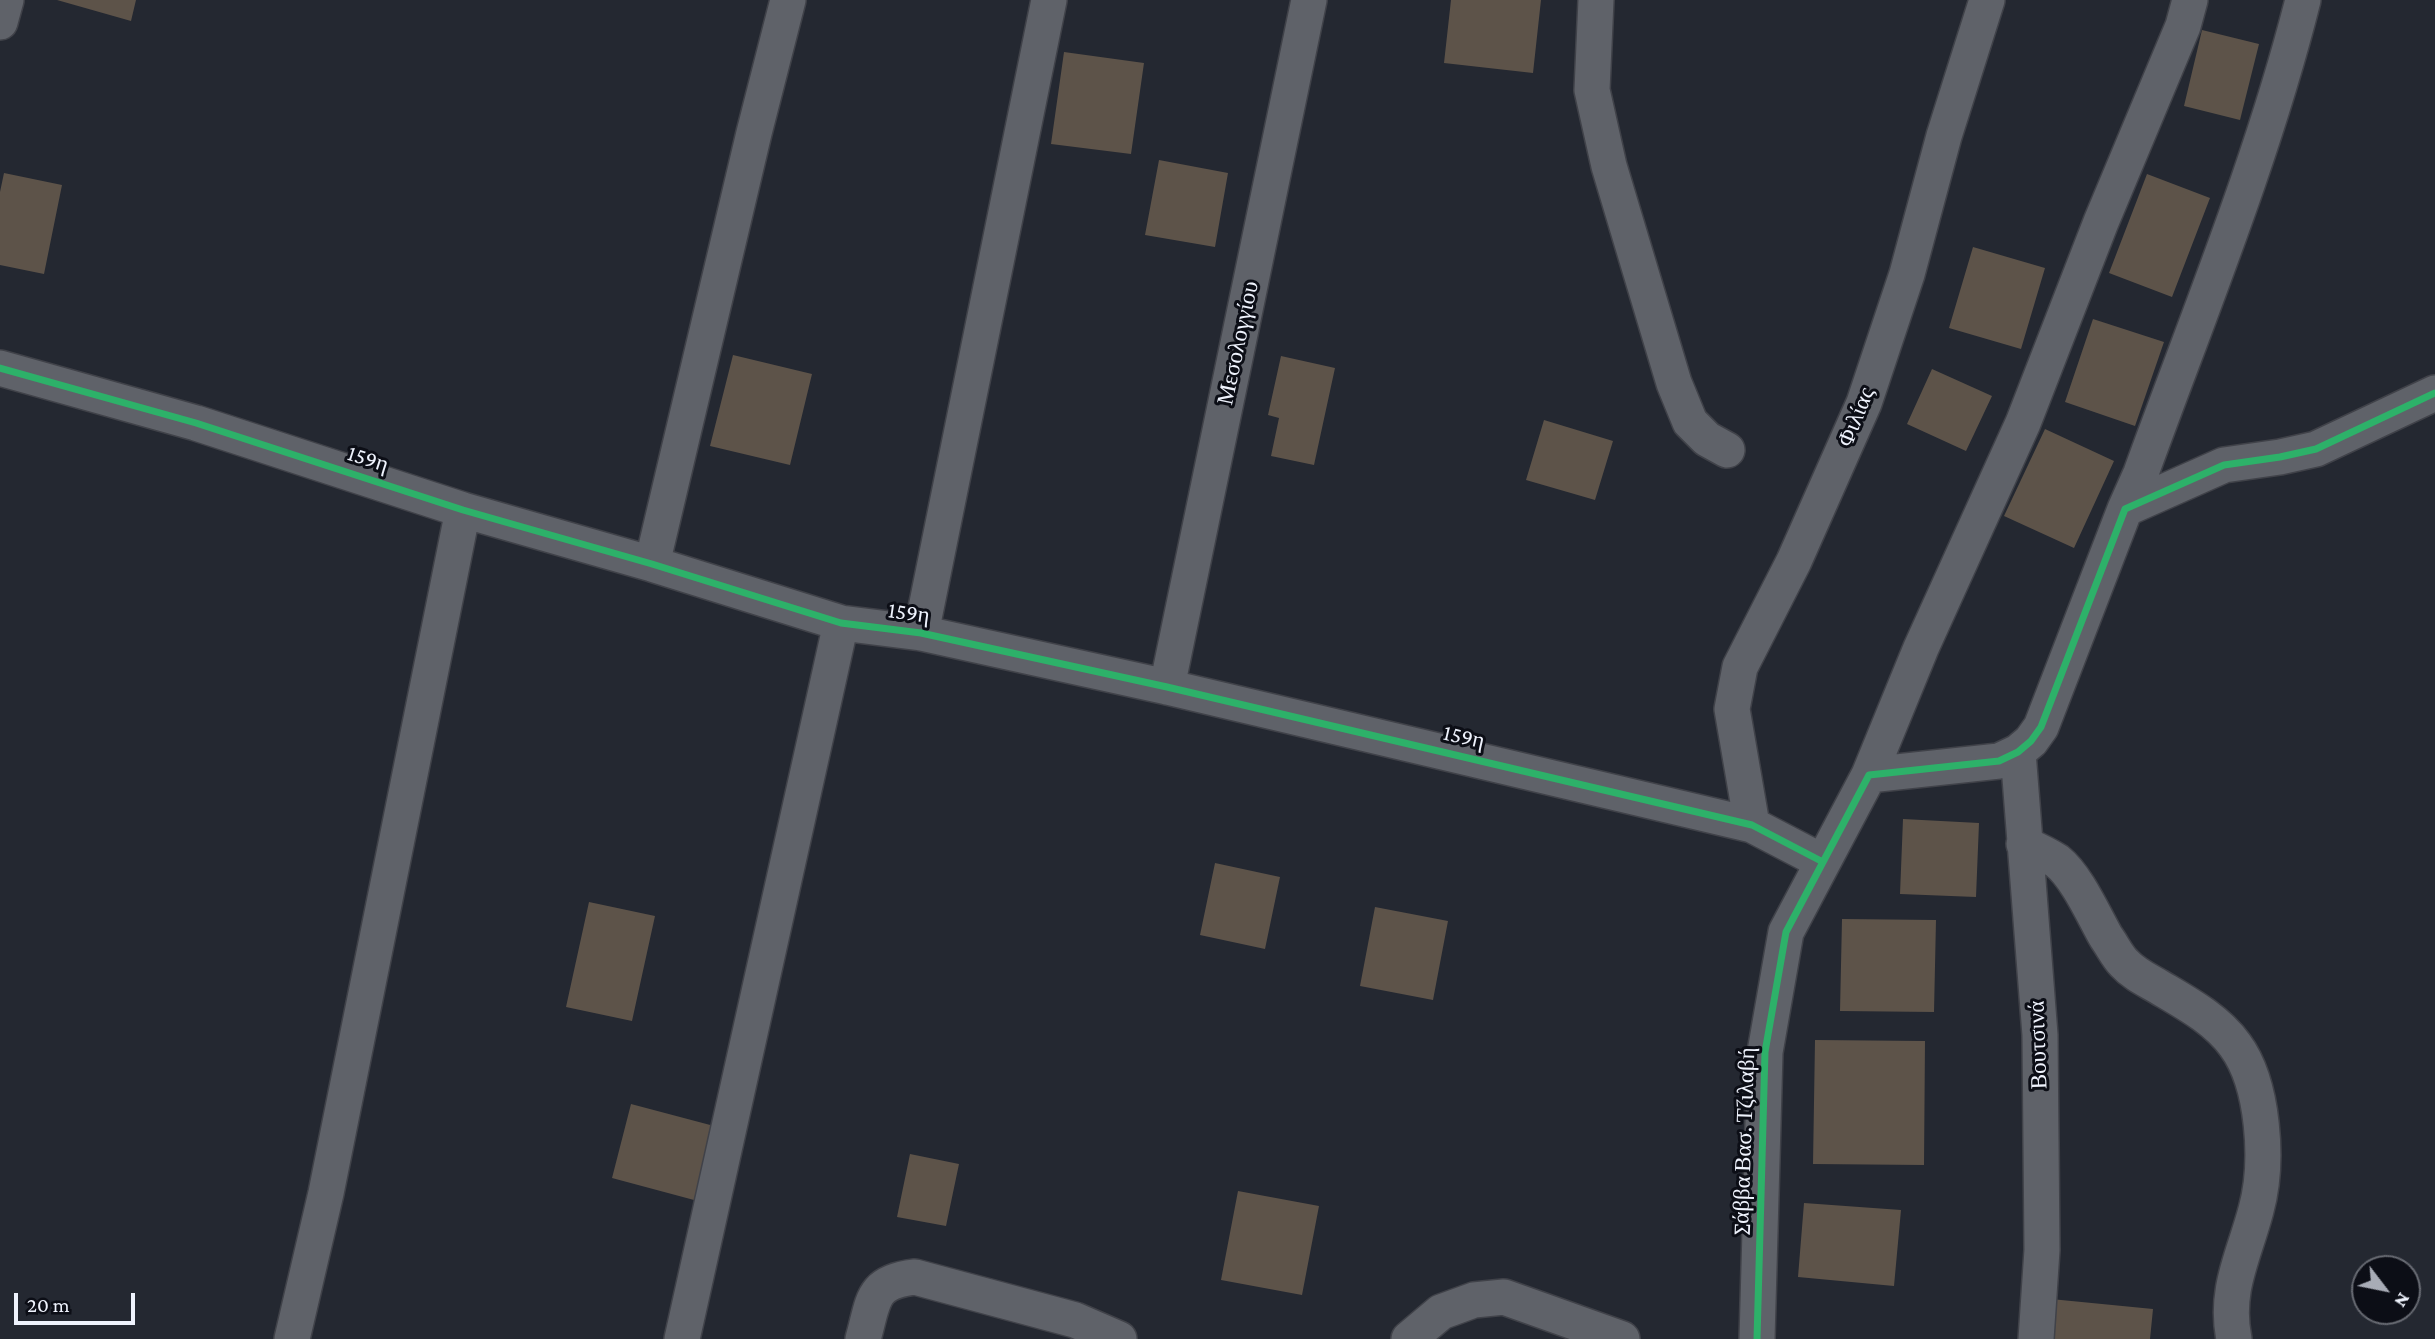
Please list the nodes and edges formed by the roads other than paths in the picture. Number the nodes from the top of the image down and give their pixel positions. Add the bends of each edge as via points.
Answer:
1 (6, 0) edge
2 (788, 0) edge
3 (1049, 0) edge
4 (1309, 0) edge
5 (1596, 0) edge
6 (1987, 0) edge
7 (2190, 0) edge
8 (2303, 0) edge
9 (0, 22) edge
10 (0, 368) edge
11 (2435, 393) edge
12 (1727, 450) dead end
13 (2125, 509) junction
14 (463, 510) junction
15 (652, 564) junction
16 (841, 623) junction
17 (921, 633) junction
18 (1167, 687) junction
19 (2029, 740) junction
20 (1869, 775) junction
21 (1752, 825) junction
22 (2024, 844) junction
23 (1821, 861) junction
24 (292, 1339) edge
25 (682, 1339) edge
26 (863, 1339) edge
27 (1119, 1339) edge
28 (1409, 1339) edge
29 (1622, 1339) edge
30 (1757, 1339) edge
31 (2036, 1339) edge
32 (2234, 1339) edge

1 - 9 street
2 - 15 street
3 - 17 street
4 - 18 street, Μεσολογγίου
5 - 12 street via 1592,90 1609,166 1690,422
6 - 21 street, Φιλίας via 1864,403 1794,561 1740,667 1732,709
7 - 20 street, Σάββα Βασ. Τζιλαβή via 2023,423
8 - 13 street via 2242,201
10 - 14 street, 159η via 196,423
11 - 13 street via 2316,449 2224,465
13 - 19 street
14 - 15 street, 159η
14 - 24 street via 326,1193
15 - 16 street, 159η
16 - 17 street, 159η
16 - 25 street
17 - 18 street, 159η
18 - 21 street, 159η
19 - 20 street via 1999,761
19 - 22 street, Βουτσινά
20 - 23 street, Σάββα Βασ. Τζιλαβή
21 - 23 street, 159η
22 - 31 street, Βουτσινά via 2039,1035 2042,1250
22 - 32 street via 2059,863 2123,963 2218,1025 2248,1065 2261,1126 2262,1165 2258,1206 2232,1289
23 - 30 street, Σάββα Βασ. Τζιλαβή via 1786,932 1765,1052
26 - 27 street via 877,1292 894,1279 915,1277 1075,1320
28 - 29 street via 1441,1312 1474,1300 1504,1297

